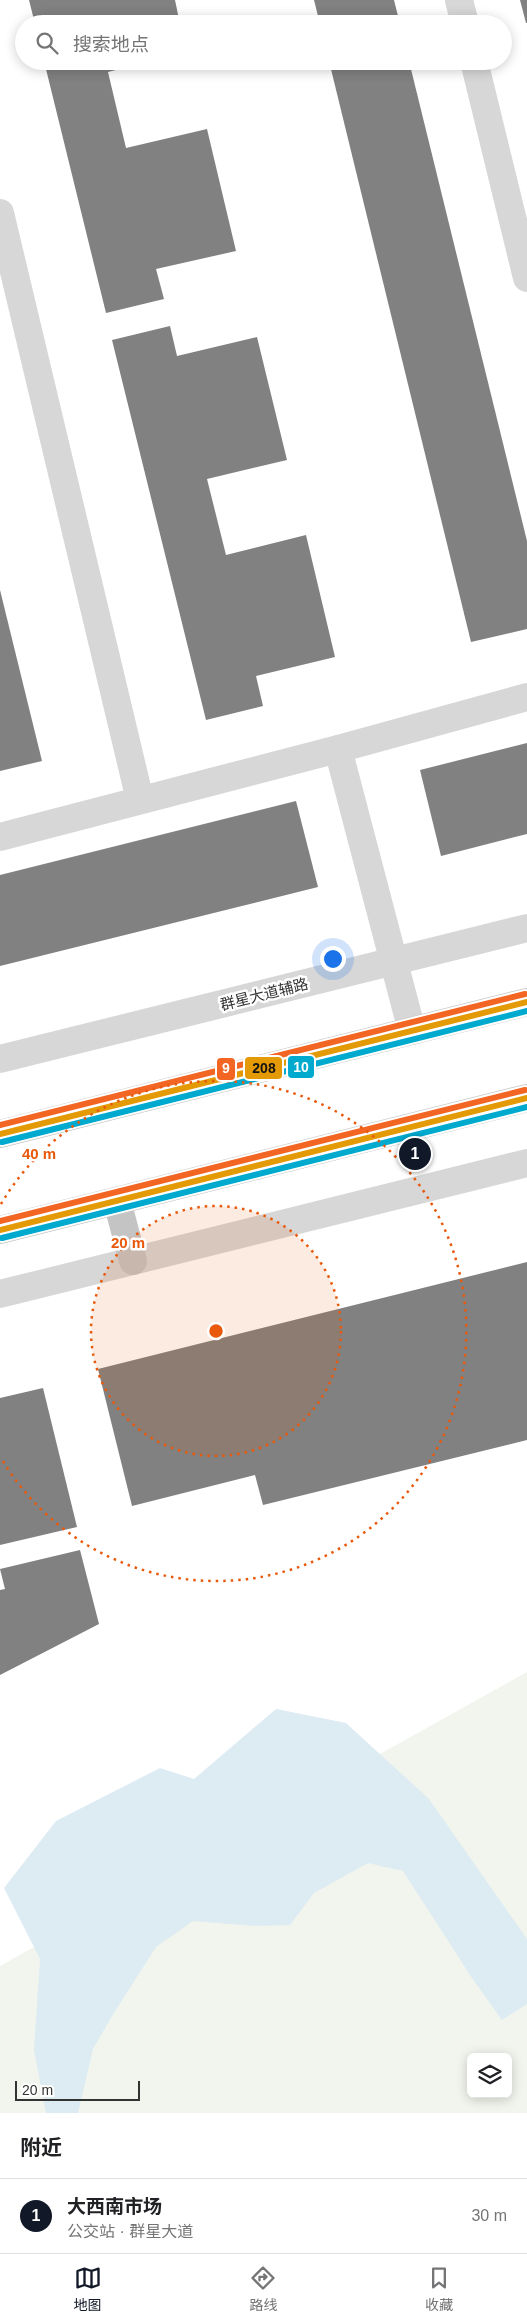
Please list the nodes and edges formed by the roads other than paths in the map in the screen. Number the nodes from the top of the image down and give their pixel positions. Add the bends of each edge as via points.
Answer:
1 (459, 0) edge
2 (463, 15) edge
3 (476, 70) edge
4 (0, 213) edge
5 (527, 278) edge
6 (527, 697) edge
7 (338, 749) junction
8 (140, 800) junction
9 (0, 836) edge
10 (527, 928) edge
11 (393, 962) junction
12 (527, 1002) edge
13 (412, 1031) junction
14 (0, 1059) edge
15 (526, 1104) edge
16 (0, 1134) edge
17 (527, 1163) edge
18 (118, 1201) junction
19 (0, 1230) edge
20 (133, 1261) junction
21 (0, 1294) edge

1 - 2 street
3 - 5 street
4 - 8 street
6 - 7 street
7 - 8 street
7 - 11 street
8 - 9 street
10 - 11 street, 群星大道辅路
11 - 13 street
11 - 14 street, 群星大道辅路
12 - 13 highway
13 - 16 highway
15 - 18 highway
17 - 20 street
18 - 19 highway
18 - 20 highway
20 - 21 street

